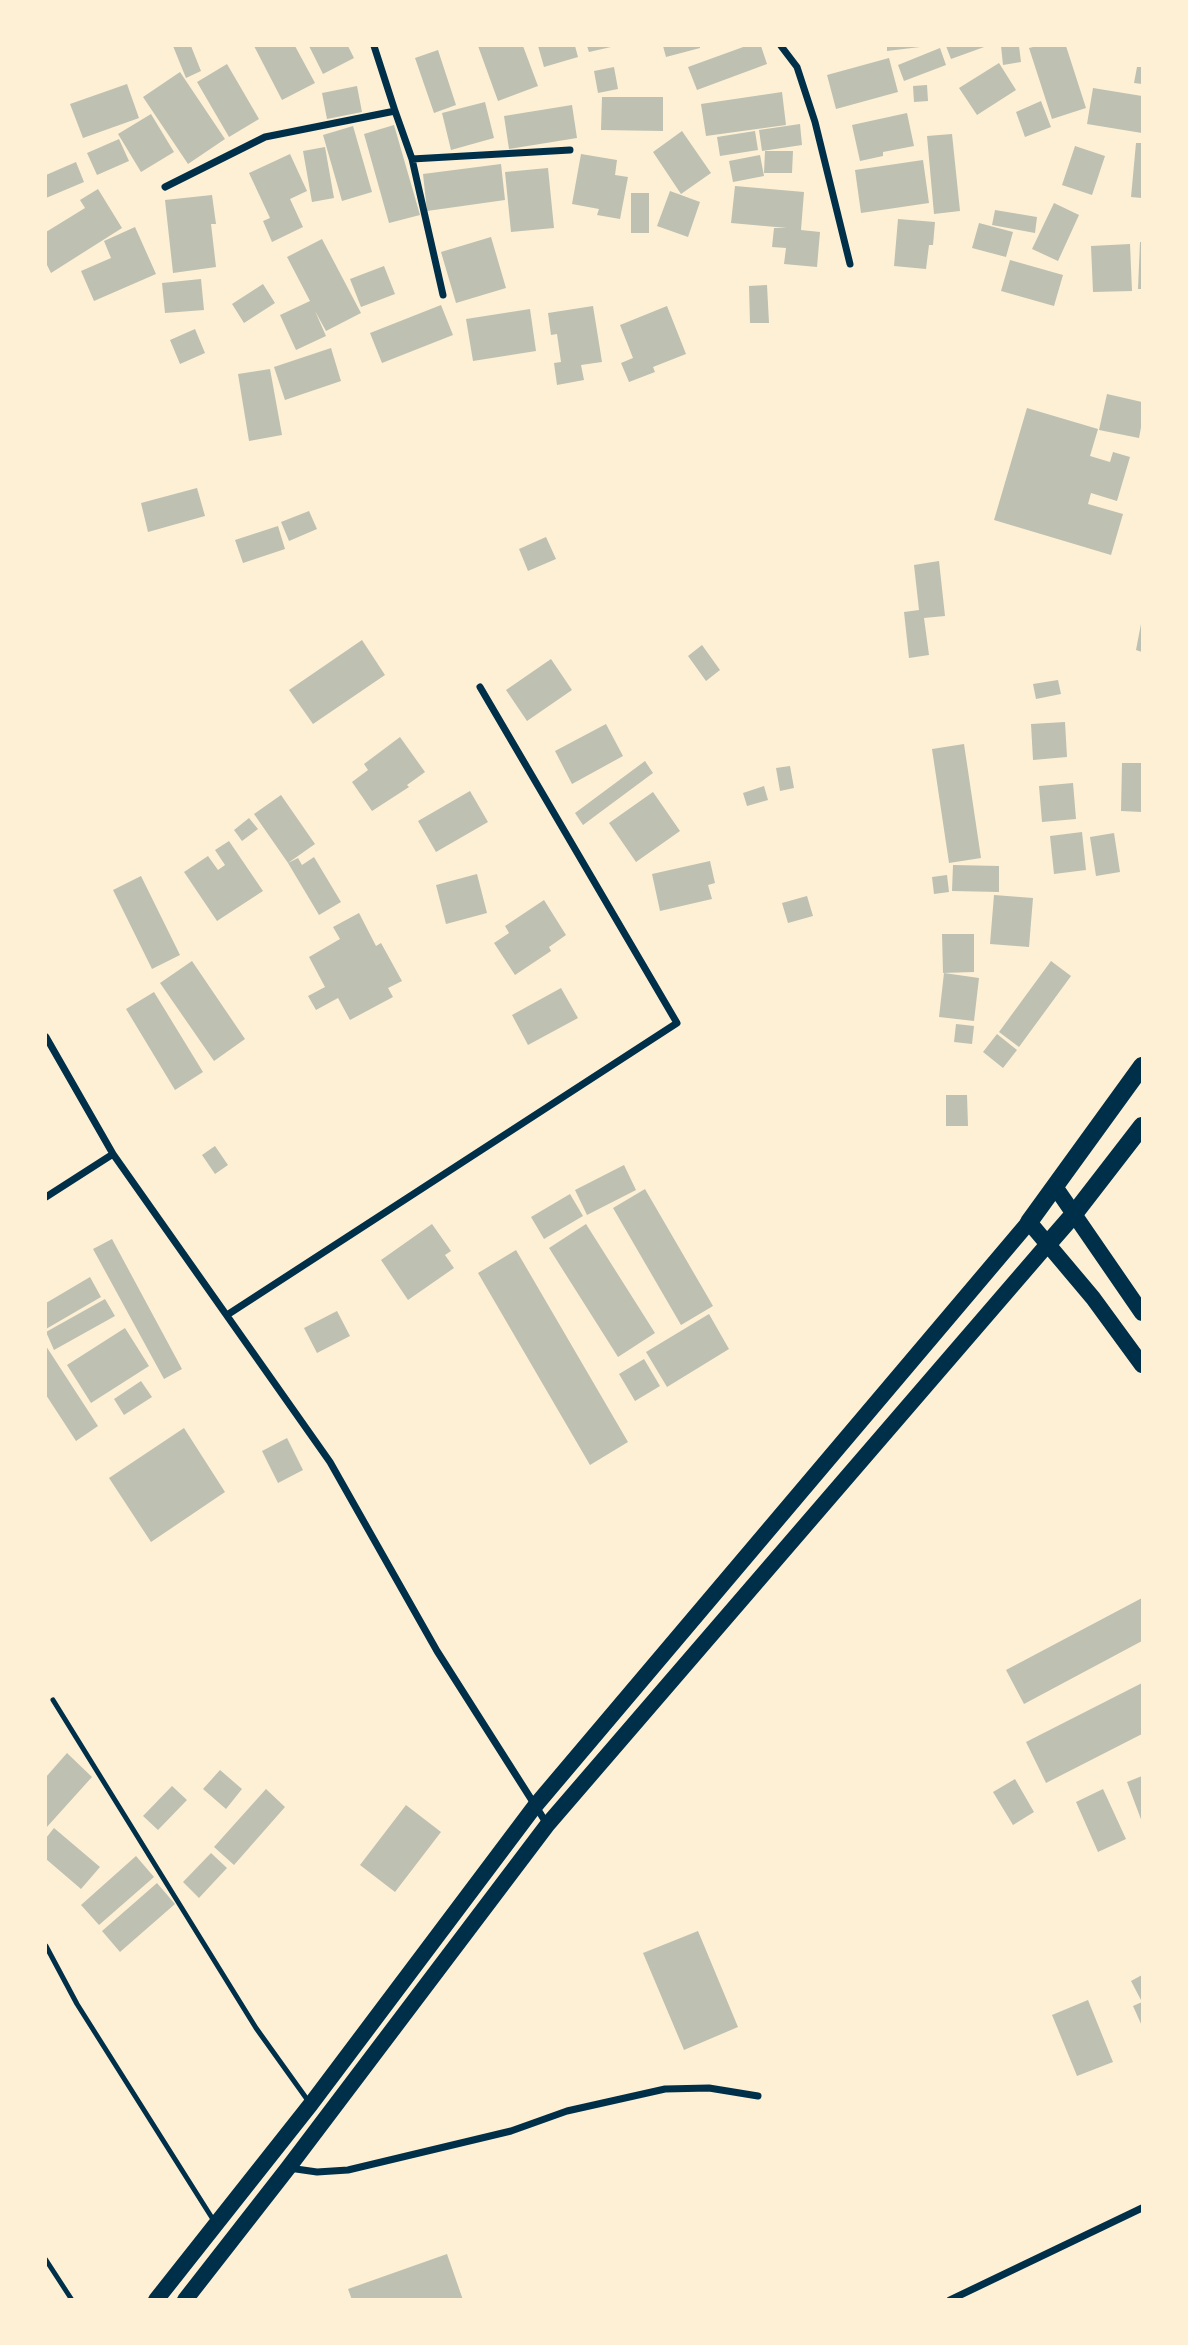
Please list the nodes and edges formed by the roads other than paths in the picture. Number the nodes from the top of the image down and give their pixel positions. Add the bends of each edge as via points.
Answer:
1 (374, 46) edge
2 (781, 46) edge
3 (395, 111) junction
4 (570, 150) dead end
5 (412, 159) junction
6 (165, 187) dead end
7 (850, 264) dead end
8 (443, 295) dead end
9 (480, 687) dead end
10 (46, 1037) edge
11 (1143, 1066) edge
12 (1143, 1126) edge
13 (113, 1154) junction
14 (1056, 1188) junction
15 (46, 1197) edge
16 (1074, 1214) junction
17 (1029, 1222) junction
18 (1047, 1245) junction
19 (1141, 1307) edge
20 (227, 1315) junction
21 (1143, 1365) edge
22 (53, 1700) dead end
23 (535, 1807) junction
24 (548, 1824) junction
25 (46, 1946) edge
26 (758, 2096) dead end
27 (311, 2104) junction
28 (288, 2168) junction
29 (1143, 2208) edge
30 (216, 2224) junction
31 (46, 2260) edge
32 (72, 2300) edge
33 (156, 2300) edge
34 (185, 2300) edge
35 (950, 2300) edge

1 - 3 street
2 - 7 street via 797,67 815,122
3 - 5 street
3 - 6 street via 265,137
4 - 5 street
5 - 8 street
9 - 20 street via 677,1023
10 - 13 street
11 - 14 highway
12 - 16 highway
13 - 15 street
13 - 20 street
14 - 16 main road
14 - 17 highway
16 - 18 highway
16 - 19 main road
17 - 18 main road
17 - 23 main road
18 - 21 main road
18 - 24 main road
20 - 23 street via 330,1462 437,1651
22 - 27 lane via 256,2028
23 - 24 street
23 - 27 main road
24 - 28 main road
25 - 30 lane via 77,2004
26 - 28 street via 709,2088 665,2089 348,2170
27 - 30 main road
28 - 34 main road
29 - 35 street
30 - 33 main road
31 - 32 lane

